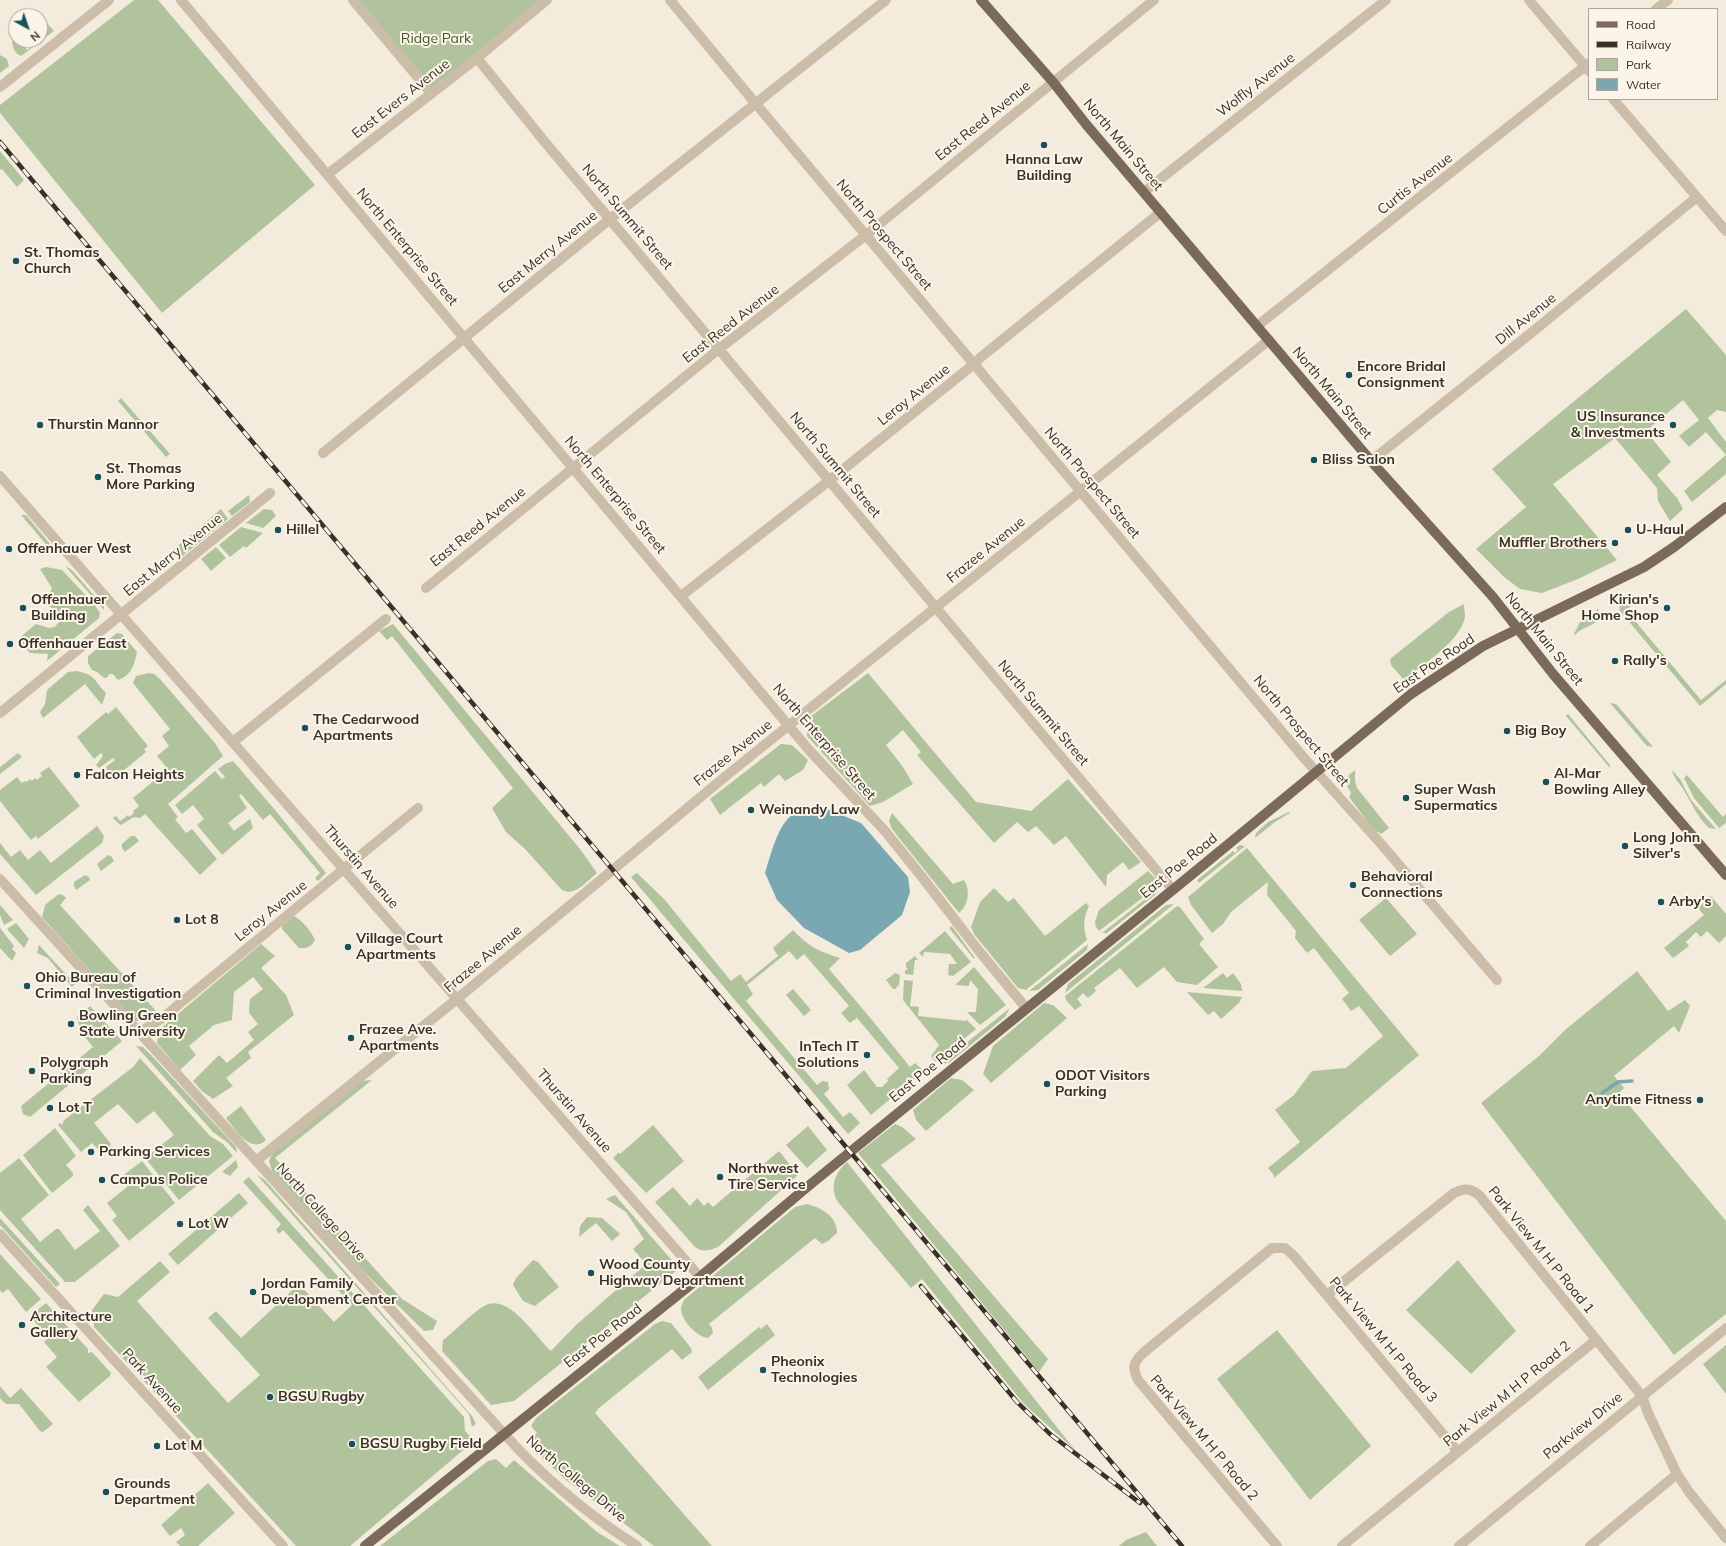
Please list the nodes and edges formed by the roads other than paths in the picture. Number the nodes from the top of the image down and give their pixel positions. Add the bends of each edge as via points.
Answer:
1 (109, 0) edge
2 (181, 0) edge
3 (353, 0) edge
4 (547, 0) edge
5 (670, 0) edge
6 (886, 0) edge
7 (981, 0) edge
8 (1154, 0) edge
9 (1386, 0) edge
10 (1529, 0) edge
11 (1668, 0) edge
12 (1657, 8) edge
13 (477, 58) junction
14 (1588, 66) edge
15 (1053, 82) junction
16 (0, 87) edge
17 (431, 94) junction
18 (1614, 100) edge
19 (756, 104) junction
20 (328, 174) junction
21 (1144, 192) junction
22 (1697, 197) junction
23 (1161, 212) junction
24 (610, 219) junction
25 (1726, 231) edge
26 (866, 235) junction
27 (1257, 326) junction
28 (464, 337) junction
29 (1269, 340) junction
30 (720, 350) junction
31 (974, 364) junction
32 (323, 453) dead end
33 (1371, 461) junction
34 (574, 467) junction
35 (0, 476) edge
36 (830, 480) junction
37 (1081, 491) junction
38 (270, 493) dead end
39 (1726, 507) edge
40 (426, 588) dead end
41 (681, 596) junction
42 (936, 607) junction
43 (121, 615) junction
44 (386, 619) dead end
45 (1518, 630) junction
46 (0, 712) edge
47 (789, 725) junction
48 (233, 742) junction
49 (1317, 772) junction
50 (418, 808) dead end
51 (343, 869) junction
52 (1726, 875) edge
53 (0, 879) edge
54 (1173, 890) junction
55 (1497, 980) dead end
56 (457, 999) junction
57 (1026, 1008) junction
58 (140, 1032) junction
59 (256, 1161) junction
60 (0, 1234) edge
61 (1285, 1248) joint
62 (700, 1277) junction
63 (1327, 1295) junction
64 (1726, 1328) edge
65 (1596, 1340) junction
66 (1642, 1396) junction
67 (504, 1434) junction
68 (1458, 1452) junction
69 (1677, 1474) junction
70 (1726, 1538) edge
71 (283, 1546) edge
72 (365, 1546) edge
73 (637, 1546) edge
74 (1277, 1546) edge
75 (1342, 1546) edge
76 (1459, 1546) edge
77 (1590, 1546) edge

1 - 16 street
2 - 20 street, North Enterprise Street
3 - 17 street
4 - 13 street, East Evers Avenue
5 - 19 street, North Prospect Street
6 - 19 street, East Merry Avenue
7 - 15 main road, North Main Street
8 - 15 street, East Reed Avenue
9 - 21 street, Wolfly Avenue
10 - 14 street
11 - 12 street
13 - 17 street, East Evers Avenue
13 - 24 street, North Summit Street
14 - 27 street, Curtis Avenue
15 - 21 main road, North Main Street
15 - 26 street, East Reed Avenue
17 - 20 street, East Evers Avenue
18 - 22 street
19 - 24 street, East Merry Avenue
19 - 26 street, North Prospect Street
20 - 28 street, North Enterprise Street
21 - 23 main road, North Main Street
22 - 25 street
22 - 33 street, Dill Avenue via 1536,330
23 - 27 main road, North Main Street
23 - 31 street, Leroy Avenue
24 - 28 street, East Merry Avenue
24 - 30 street, North Summit Street
26 - 30 street, East Reed Avenue
26 - 31 street, North Prospect Street
27 - 29 main road, North Main Street
28 - 32 street, East Merry Avenue
28 - 34 street, North Enterprise Street
29 - 33 main road, North Main Street
29 - 37 street, Frazee Avenue
30 - 34 street, East Reed Avenue
30 - 36 street, North Summit Street
31 - 36 street, Leroy Avenue
31 - 37 street, North Prospect Street
33 - 45 main road, North Main Street via 1493,597
34 - 40 street, East Reed Avenue
34 - 41 street, North Enterprise Street
35 - 43 street, Thurstin Avenue
36 - 41 street, Leroy Avenue
36 - 42 street, North Summit Street
37 - 42 street, Frazee Avenue
37 - 49 street, North Prospect Street
38 - 43 street, East Merry Avenue
39 - 45 main road, East Poe Road via 1644,568
41 - 47 street, North Enterprise Street
42 - 47 street, Frazee Avenue
42 - 54 street, North Summit Street
43 - 46 street, East Merry Avenue
43 - 48 street, Thurstin Avenue
44 - 48 street
45 - 49 main road, East Poe Road via 1483,646 1411,694
45 - 52 main road, North Main Street
47 - 56 street, Frazee Avenue
47 - 57 street, North Enterprise Street via 884,831
48 - 51 street, Thurstin Avenue
49 - 54 main road, East Poe Road
49 - 55 street, North Prospect Street
50 - 51 street, Leroy Avenue
51 - 56 street, Thurstin Avenue
51 - 58 street, Leroy Avenue via 161,1019
53 - 58 street, North College Drive
54 - 57 main road, East Poe Road
56 - 59 street, Frazee Avenue
56 - 62 street, Thurstin Avenue
57 - 62 main road, East Poe Road
58 - 59 street, North College Drive
59 - 67 street, North College Drive
60 - 71 street, Park Avenue
61 - 63 street, Park View M H P Road 3
61 - 74 street, Park View M H P Road 2 via 1272,1248 1143,1353 1136,1360 1134,1370 1138,1380
62 - 67 main road, East Poe Road
63 - 65 street, Park View M H P Road 1 via 1454,1193 1462,1189 1471,1190 1479,1195
63 - 68 street, Park View M H P Road 3
64 - 66 street, Parkview Drive
65 - 66 street, Park View M H P Road 1
65 - 68 street, Park View M H P Road 2
66 - 69 street, Park View M H P Road 1
66 - 76 street, Parkview Drive
67 - 72 main road, East Poe Road
67 - 73 street, North College Drive via 558,1486
68 - 75 street, Park View M H P Road 2
69 - 70 street, Park View M H P Road 1
69 - 77 street

